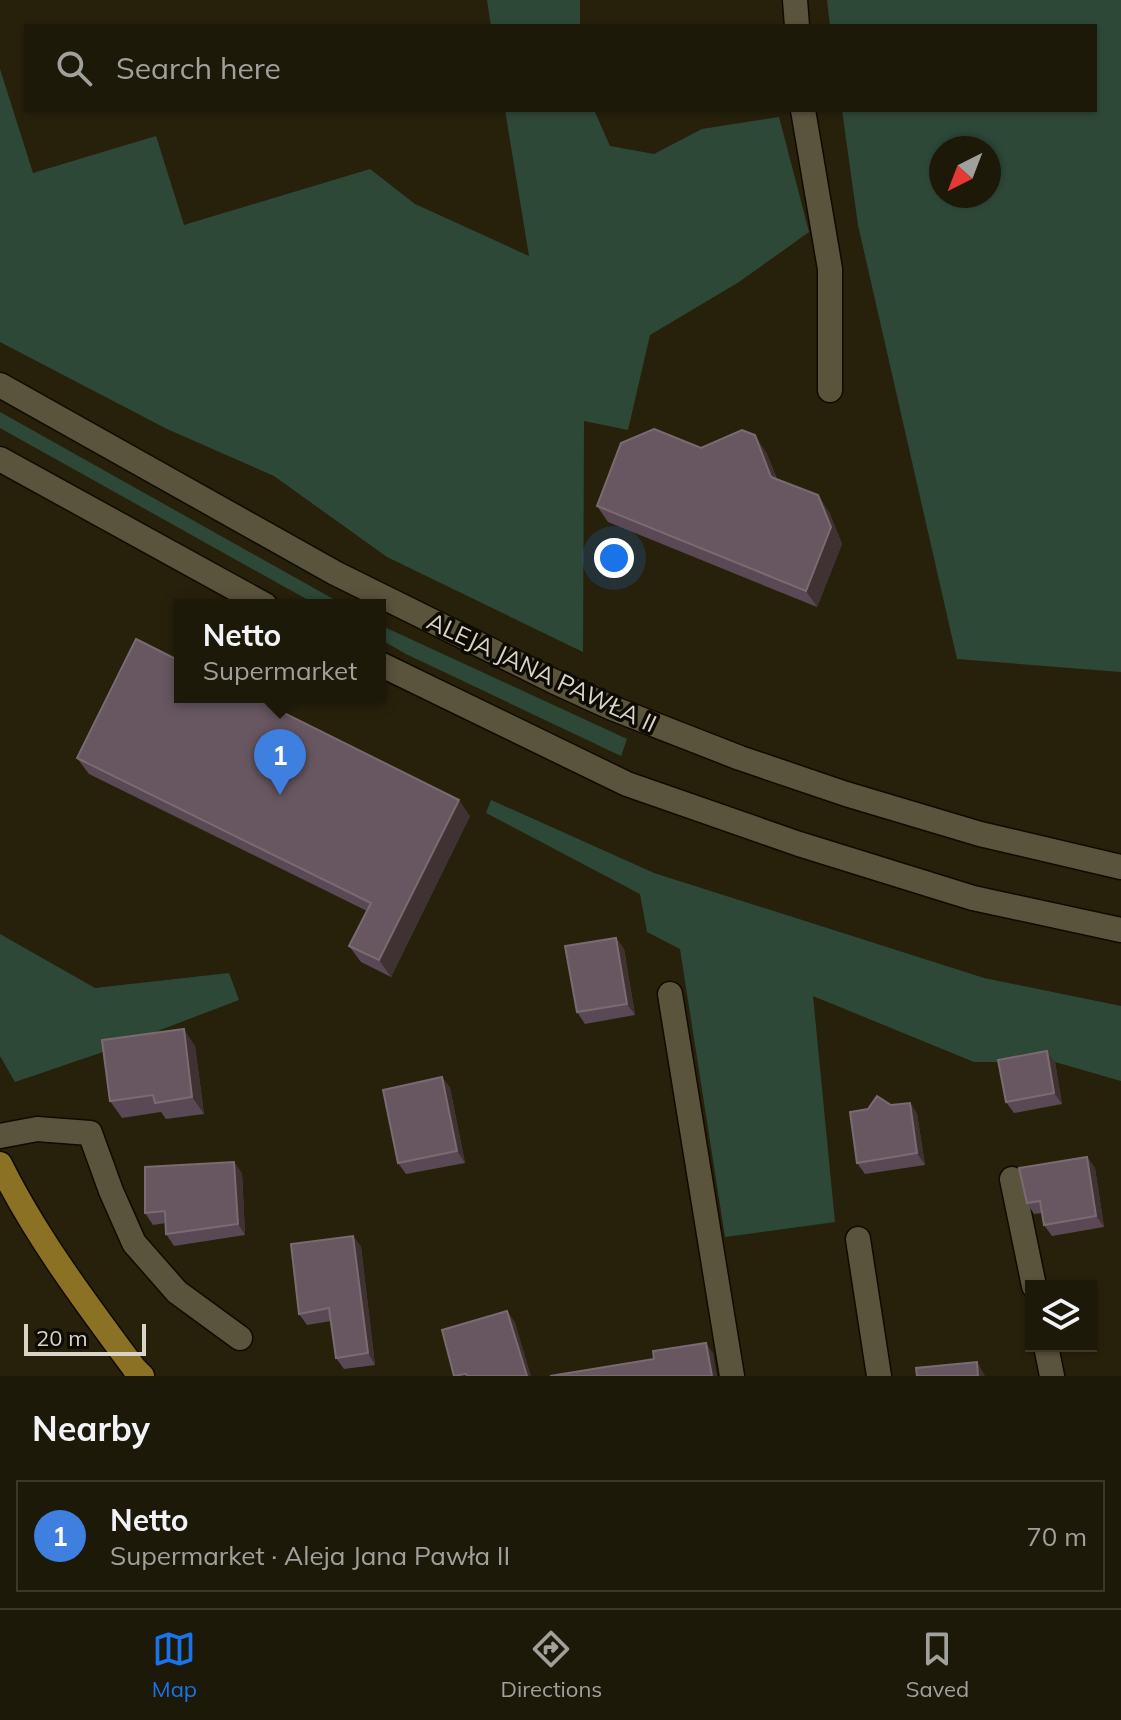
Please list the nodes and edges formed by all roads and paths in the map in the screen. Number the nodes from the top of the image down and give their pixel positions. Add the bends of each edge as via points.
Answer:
1 (795, 0) edge
2 (797, 24) edge
3 (803, 112) edge
4 (0, 385) edge
5 (830, 390) dead end
6 (0, 459) edge
7 (254, 599) edge
8 (386, 667) edge
9 (1121, 867) edge
10 (1121, 930) edge
11 (670, 994) dead end
12 (0, 1136) edge
13 (0, 1164) edge
14 (1012, 1179) dead end
15 (858, 1239) dead end
16 (1033, 1280) edge
17 (240, 1338) dead end
18 (1047, 1352) edge
19 (142, 1376) edge
20 (732, 1376) edge
21 (879, 1376) edge
22 (1052, 1376) edge

1 - 2 street
3 - 5 street via 830,269
4 - 9 street, ALEJA JANA PAWŁA II via 335,573 612,708 846,794 980,834
6 - 7 street
8 - 10 street via 627,784 973,898
11 - 20 street
12 - 17 street via 37,1129 90,1133 134,1243 177,1292
13 - 19 main road via 75,1287
14 - 16 street
15 - 21 street
18 - 22 street

